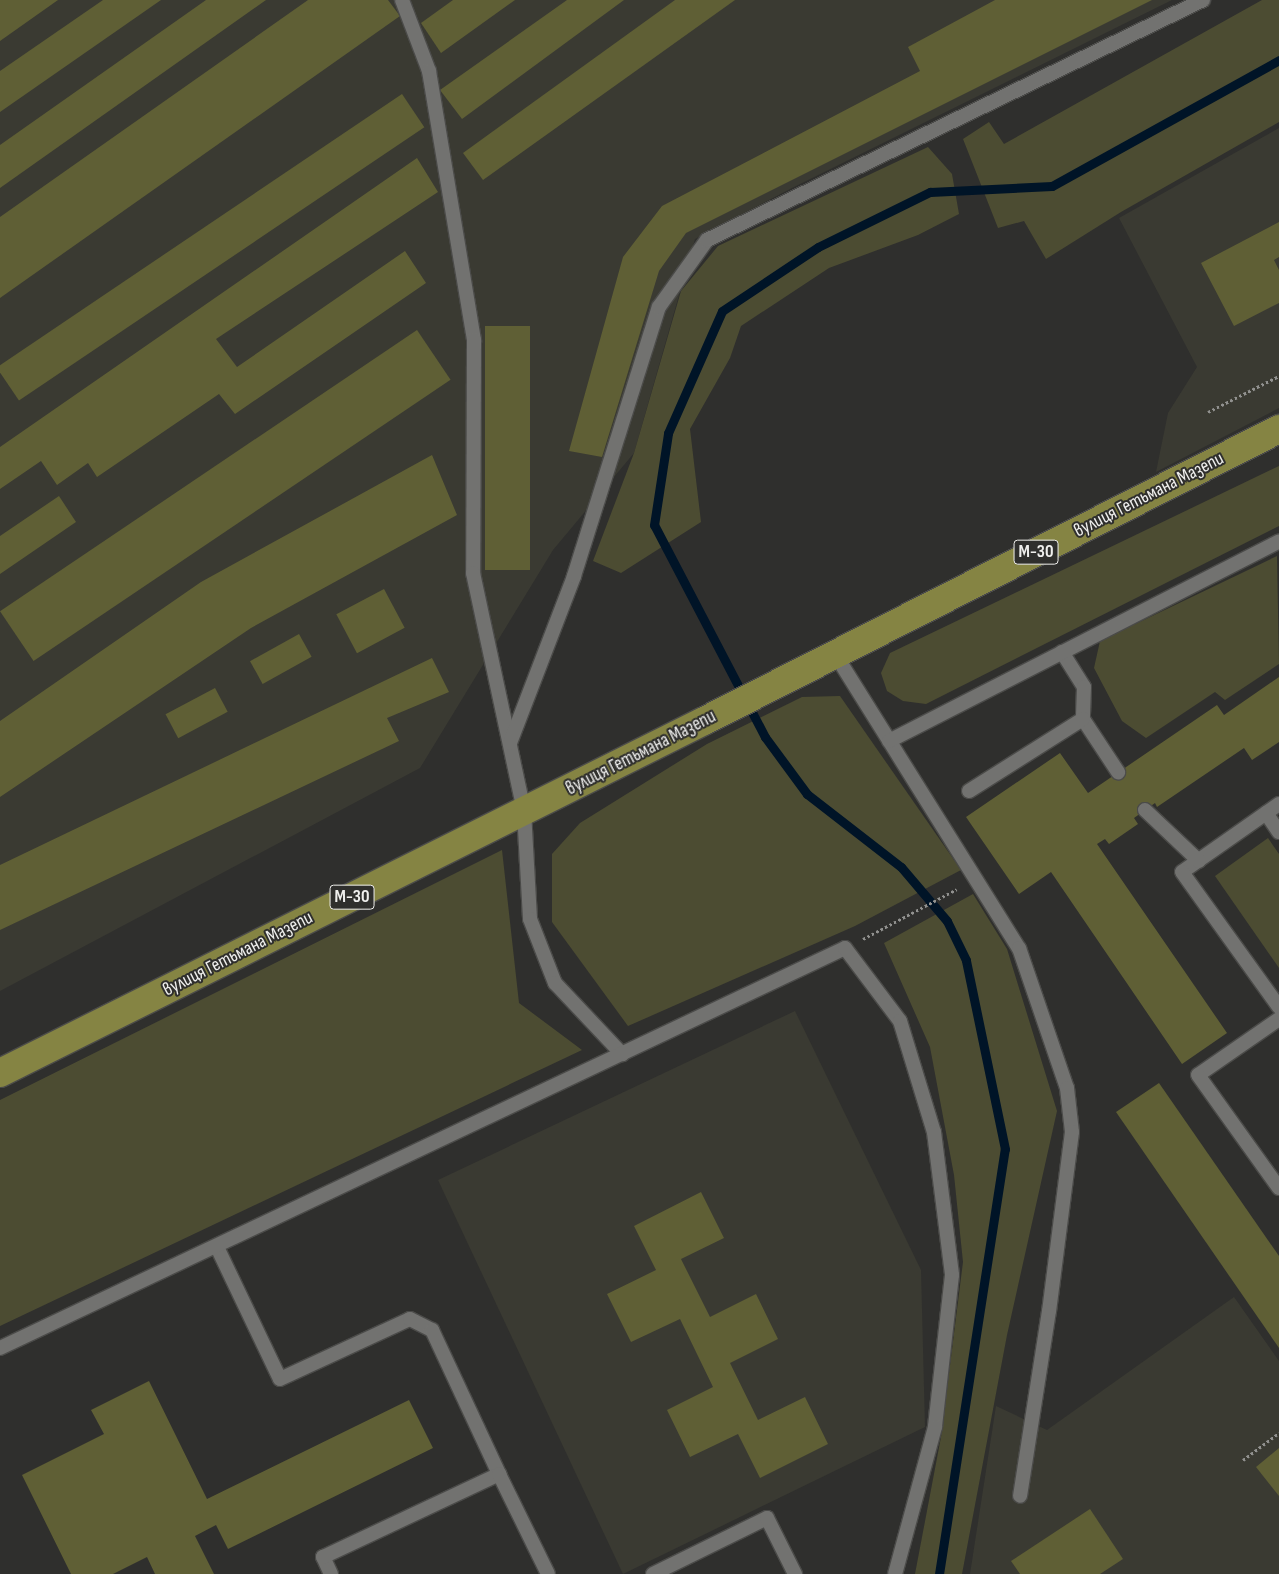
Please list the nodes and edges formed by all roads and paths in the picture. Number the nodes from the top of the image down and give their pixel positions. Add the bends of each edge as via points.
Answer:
1 (402, 0) edge
2 (1203, 0) edge
3 (1279, 376) edge
4 (1208, 412) dead end
5 (1279, 429) edge
6 (1279, 541) edge
7 (1062, 652) junction
8 (836, 654) junction
9 (1083, 719) junction
10 (889, 741) junction
11 (510, 744) junction
12 (1118, 772) dead end
13 (970, 791) dead end
14 (1279, 804) edge
15 (1145, 810) dead end
16 (524, 811) junction
17 (1266, 813) junction
18 (1279, 832) edge
19 (1199, 861) junction
20 (958, 889) dead end
21 (845, 948) junction
22 (1279, 1007) edge
23 (1279, 1018) edge
24 (622, 1054) junction
25 (0, 1073) edge
26 (1279, 1188) edge
27 (217, 1247) junction
28 (0, 1348) edge
29 (1279, 1433) edge
30 (1242, 1460) dead end
31 (499, 1474) junction
32 (1020, 1496) dead end
33 (331, 1574) edge
34 (548, 1574) edge
35 (653, 1574) edge
36 (795, 1574) edge
37 (895, 1574) edge

1 - 11 lane via 429,71 474,340 473,573
2 - 11 lane via 707,240 659,307 574,576
3 - 4 path
5 - 8 highway, вулиця Гетьмана Мазепи / М-30
6 - 7 lane
7 - 9 lane via 1084,688
7 - 10 lane
8 - 10 lane
8 - 16 highway, вулиця Гетьмана Мазепи / М-30
9 - 12 lane
9 - 13 lane
10 - 32 lane via 1020,948 1067,1088 1072,1132 1049,1311
11 - 16 lane
14 - 17 lane
15 - 19 lane
16 - 24 lane via 530,919 555,983
16 - 25 highway, вулиця Гетьмана Мазепи / М-30
17 - 18 lane
17 - 19 lane
19 - 22 lane via 1182,872
20 - 21 path
21 - 24 lane
21 - 37 lane via 900,1021 934,1132 952,1275 935,1427
23 - 26 lane via 1198,1075
24 - 27 lane
27 - 28 lane
27 - 31 lane via 280,1379 410,1319 432,1330
29 - 30 path
31 - 33 lane via 323,1557
31 - 34 lane
35 - 36 lane via 767,1518

